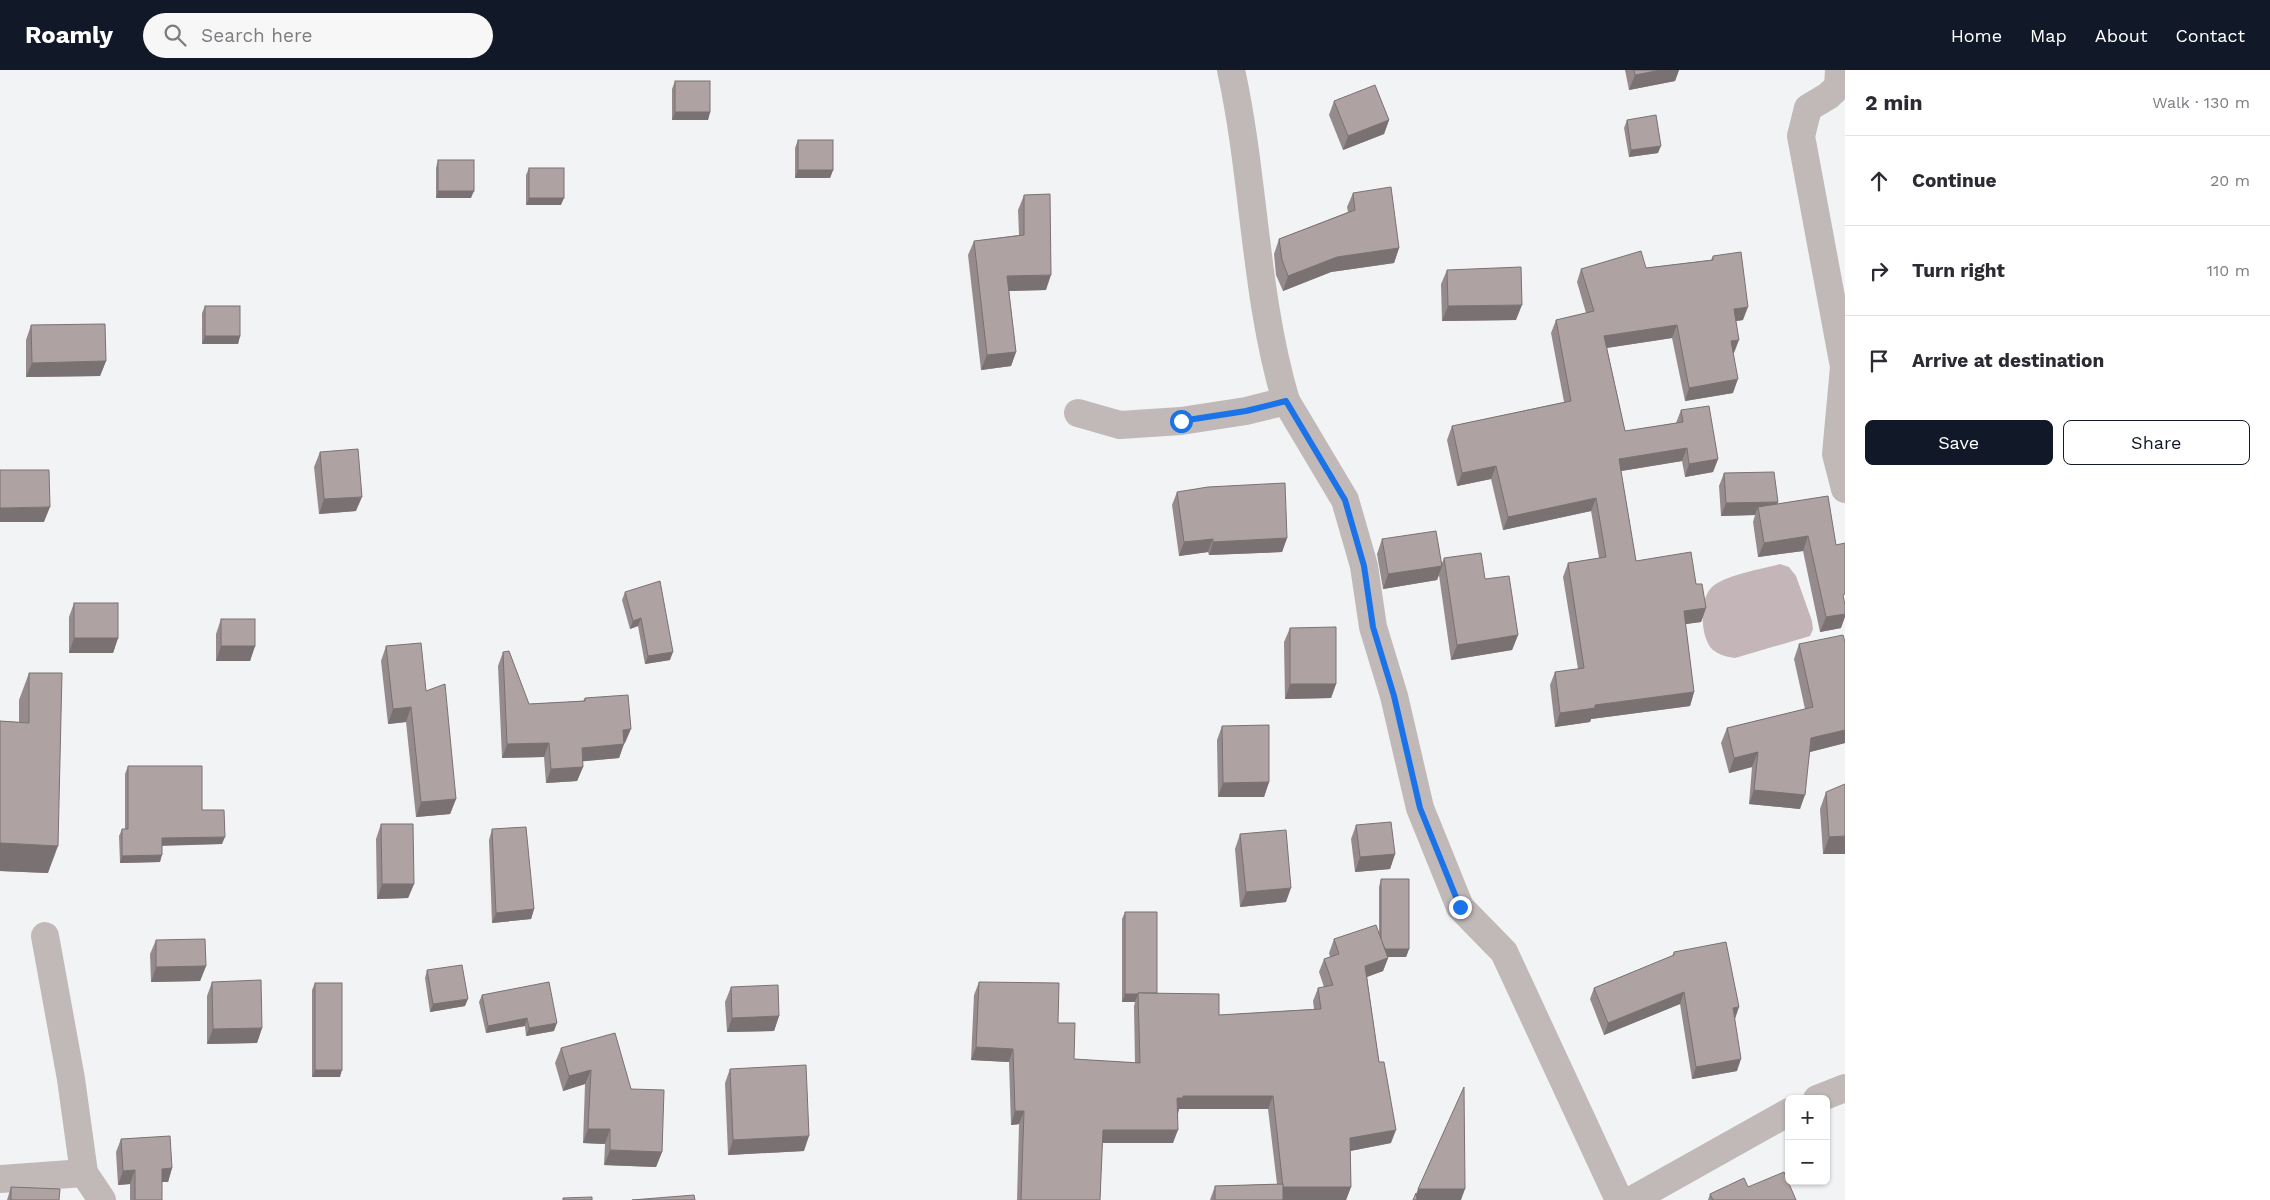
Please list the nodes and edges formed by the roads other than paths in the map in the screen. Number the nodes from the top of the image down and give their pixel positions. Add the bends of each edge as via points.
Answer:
1 (1231, 70) edge
2 (1839, 70) edge
3 (1286, 401) junction
4 (1078, 413) dead end
5 (1845, 489) edge
6 (45, 936) dead end
7 (1845, 1088) edge
8 (1827, 1095) edge
9 (1785, 1114) edge
10 (84, 1172) junction
11 (0, 1179) edge
12 (102, 1200) edge
13 (1619, 1200) edge
14 (1632, 1200) edge

1 - 3 street via 1257,260 1275,362
2 - 5 street via 1838,87 1808,108 1801,136 1844,367 1836,454
3 - 4 street via 1181,421 1120,425
3 - 13 street via 1345,500 1364,566 1373,627 1394,696 1420,808 1460,907 1504,952
6 - 10 street
7 - 8 street
9 - 14 street
10 - 11 street
10 - 12 street

